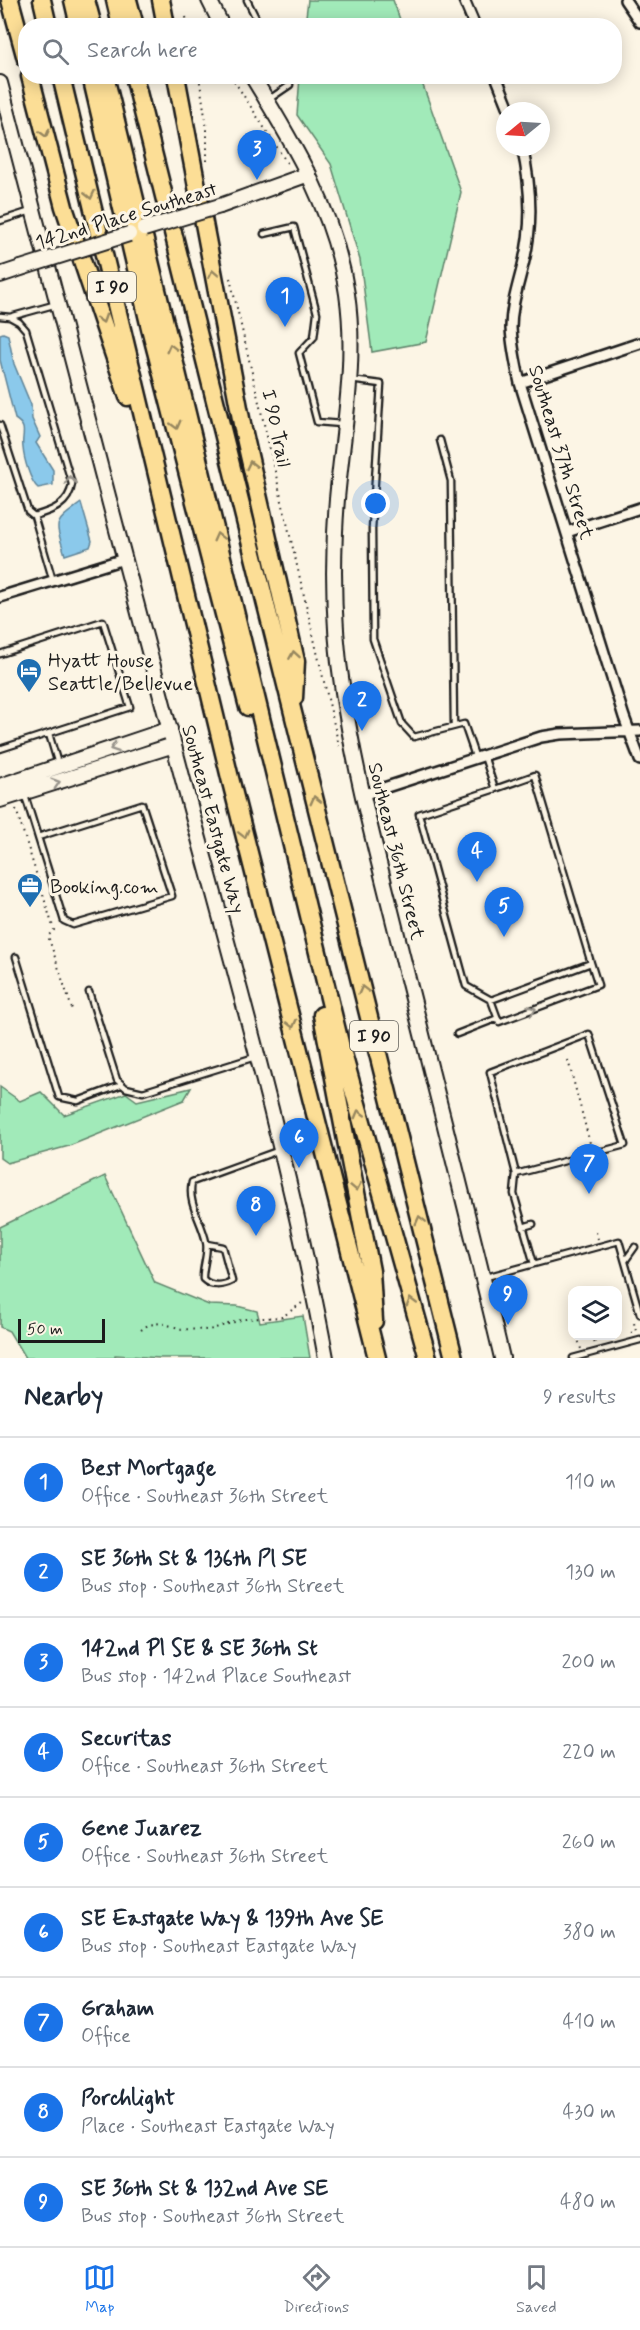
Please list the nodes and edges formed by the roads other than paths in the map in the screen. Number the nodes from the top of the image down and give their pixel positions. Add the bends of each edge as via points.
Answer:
1 (10, 0) edge
2 (42, 0) edge
3 (73, 0) edge
4 (86, 0) edge
5 (115, 0) edge
6 (129, 0) edge
7 (161, 0) edge
8 (209, 0) edge
9 (247, 0) edge
10 (464, 0) edge
11 (625, 0) edge
12 (46, 18) edge
13 (77, 18) edge
14 (91, 18) edge
15 (119, 18) edge
16 (133, 18) edge
17 (164, 18) edge
18 (218, 18) edge
19 (256, 18) edge
20 (472, 18) edge
21 (640, 22) edge
22 (18, 30) edge
23 (0, 83) edge
24 (32, 84) edge
25 (63, 84) edge
26 (94, 84) edge
27 (106, 84) edge
28 (136, 84) edge
29 (148, 84) edge
30 (178, 84) edge
31 (257, 84) edge
32 (290, 84) edge
33 (499, 84) edge
34 (267, 101) junction
35 (506, 102) edge
36 (524, 156) edge
37 (309, 174) junction
38 (127, 194) junction
39 (33, 210) junction
40 (0, 221) edge
41 (136, 232) junction
42 (264, 234) dead end
43 (0, 275) edge
44 (57, 304) junction
45 (0, 316) edge
46 (10, 316) junction
47 (158, 326) junction
48 (199, 337) junction
49 (640, 343) edge
50 (349, 380) junction
51 (520, 382) junction
52 (345, 424) junction
53 (0, 425) edge
54 (440, 440) dead end
55 (161, 497) junction
56 (640, 508) edge
57 (34, 516) junction
58 (567, 532) junction
59 (124, 559) junction
60 (53, 581) junction
61 (0, 597) edge
62 (0, 654) edge
63 (294, 713) junction
64 (454, 726) junction
65 (170, 729) junction
66 (635, 731) edge
67 (49, 734) junction
68 (174, 745) junction
69 (0, 748) edge
70 (480, 758) junction
71 (640, 760) edge
72 (59, 766) junction
73 (0, 786) edge
74 (22, 786) junction
75 (495, 789) junction
76 (362, 795) junction
77 (0, 800) edge
78 (38, 837) junction
79 (16, 957) dead end
80 (591, 963) junction
81 (89, 992) dead end
82 (491, 1000) junction
83 (498, 1018) junction
84 (457, 1034) dead end
85 (257, 1056) junction
86 (121, 1085) junction
87 (280, 1150) junction
88 (516, 1174) junction
89 (533, 1224) dead end
90 (523, 1227) junction
91 (207, 1244) junction
92 (635, 1247) dead end
93 (625, 1261) junction
94 (534, 1264) junction
95 (482, 1278) junction
96 (640, 1314) edge
97 (640, 1340) edge
98 (376, 1355) edge
99 (326, 1358) edge
100 (428, 1358) edge
101 (454, 1358) edge
102 (502, 1358) edge
103 (573, 1358) edge

1 - 22 highway
2 - 12 highway
3 - 13 highway
4 - 14 highway
5 - 15 highway
6 - 16 highway
7 - 17 highway
8 - 18 main road
9 - 19 lane
10 - 20 street
11 - 21 street
23 - 39 main road, Southeast Eastgate Way
24 -> 55 highway via 64,207
25 -> 55 highway, I 90
26 - 38 highway
27 - 38 highway
28 - 48 highway, I 90
29 - 48 highway
63 -> 30 highway via 296,661 243,429
31 - 34 main road, Southeast 36th Street
32 - 34 lane
33 - 35 street
34 - 37 main road, Southeast 36th Street
36 - 51 street, Southeast 37th Street via 529,187 528,229 511,327
37 - 41 main road, 142nd Place Southeast, bridge
37 - 50 main road, Southeast 36th Street via 328,214 347,295
38 - 41 highway
39 - 40 lane
39 - 44 main road, Southeast Eastgate Way
41 - 43 main road, 142nd Place Southeast, bridge
41 - 47 highway
42 - 52 lane via 294,227 317,313 314,337 299,353 317,422
44 - 46 lane
44 - 59 main road, Southeast Eastgate Way
45 - 46 lane
57 -> 46 lane via 61,505 69,496 72,483 26,330
47 -> 98 highway via 330,1052 371,1270
100 -> 47 highway via 340,1043
48 - 63 highway, I 90
49 - 51 street
50 - 52 main road, Southeast 36th Street
50 - 64 lane via 381,384 372,529 373,639 402,724 414,737
51 - 58 street, Southeast 37th Street
52 - 76 main road, Southeast 36th Street via 337,503 336,629 342,688
53 - 57 lane via 28,511
54 - 64 lane via 451,481
55 -> 98 highway, I 90
56 - 58 street
57 - 60 lane
58 - 66 street, Southeast 37th Street
59 - 60 street
59 - 65 main road, Southeast Eastgate Way
60 - 61 street
62 - 67 lane via 103,621 130,707
101 -> 63 highway, I 90
64 - 70 lane via 464,724
65 - 68 main road, Southeast Eastgate Way
65 -> 72 main road
66 - 70 street via 560,734
66 - 71 street, Southeast 37th Street
67 - 69 lane
67 - 72 lane
74 -> 68 main road
68 - 85 main road, Southeast Eastgate Way
70 - 75 lane
70 - 76 street
72 - 74 main road
73 - 74 main road
74 - 77 main road
74 - 78 lane
75 - 80 lane via 535,775
75 - 82 lane via 419,814 466,986
76 - 95 main road, Southeast 36th Street
78 - 78 lane via 64,921 73,925 172,896 142,804
79 - 86 lane via 59,1097 78,1101
80 - 82 lane
83 -> 80 lane via 499,1022 598,985
81 - 86 lane
82 - 83 lane
83 - 84 lane
85 - 86 lane via 143,1092
85 - 87 main road, Southeast Eastgate Way
87 - 91 lane via 192,1182 191,1200
87 - 99 main road, Southeast Eastgate Way
88 - 88 lane via 625,1145 589,1034 490,1072
88 - 90 lane via 514,1194
89 - 90 lane
90 - 94 lane
91 - 91 lane via 203,1279 217,1286 232,1281 223,1247
92 - 93 lane
93 - 94 lane via 619,1241
93 - 96 lane
94 - 95 lane
95 - 102 main road, Southeast 36th Street
97 - 103 lane

